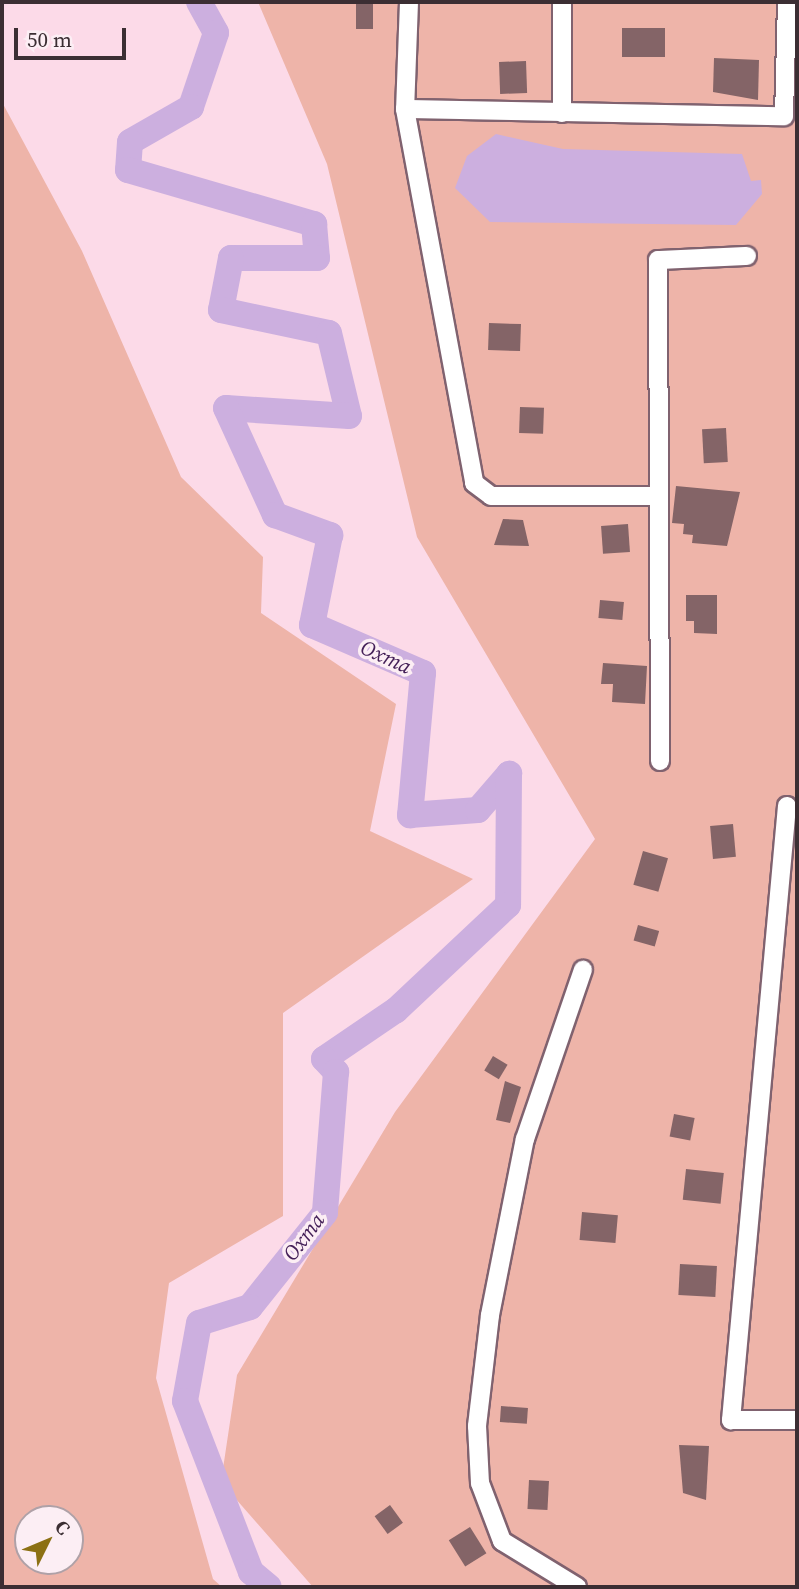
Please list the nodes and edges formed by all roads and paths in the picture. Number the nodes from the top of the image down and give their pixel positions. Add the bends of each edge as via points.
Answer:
1 (409, 2) edge
2 (562, 2) edge
3 (787, 2) edge
4 (405, 109) junction
5 (562, 113) junction
6 (747, 256) dead end
7 (657, 496) junction
8 (660, 761) dead end
9 (787, 806) dead end
10 (583, 970) dead end
11 (797, 1420) edge
12 (577, 1587) edge

1 - 4 street
2 - 5 street
3 - 5 street via 784,116
4 - 5 street
4 - 7 street via 474,482 491,496
6 - 7 street via 657,260
7 - 8 street
9 - 11 street via 731,1420
10 - 12 street via 525,1139 490,1315 477,1426 480,1483 502,1541

